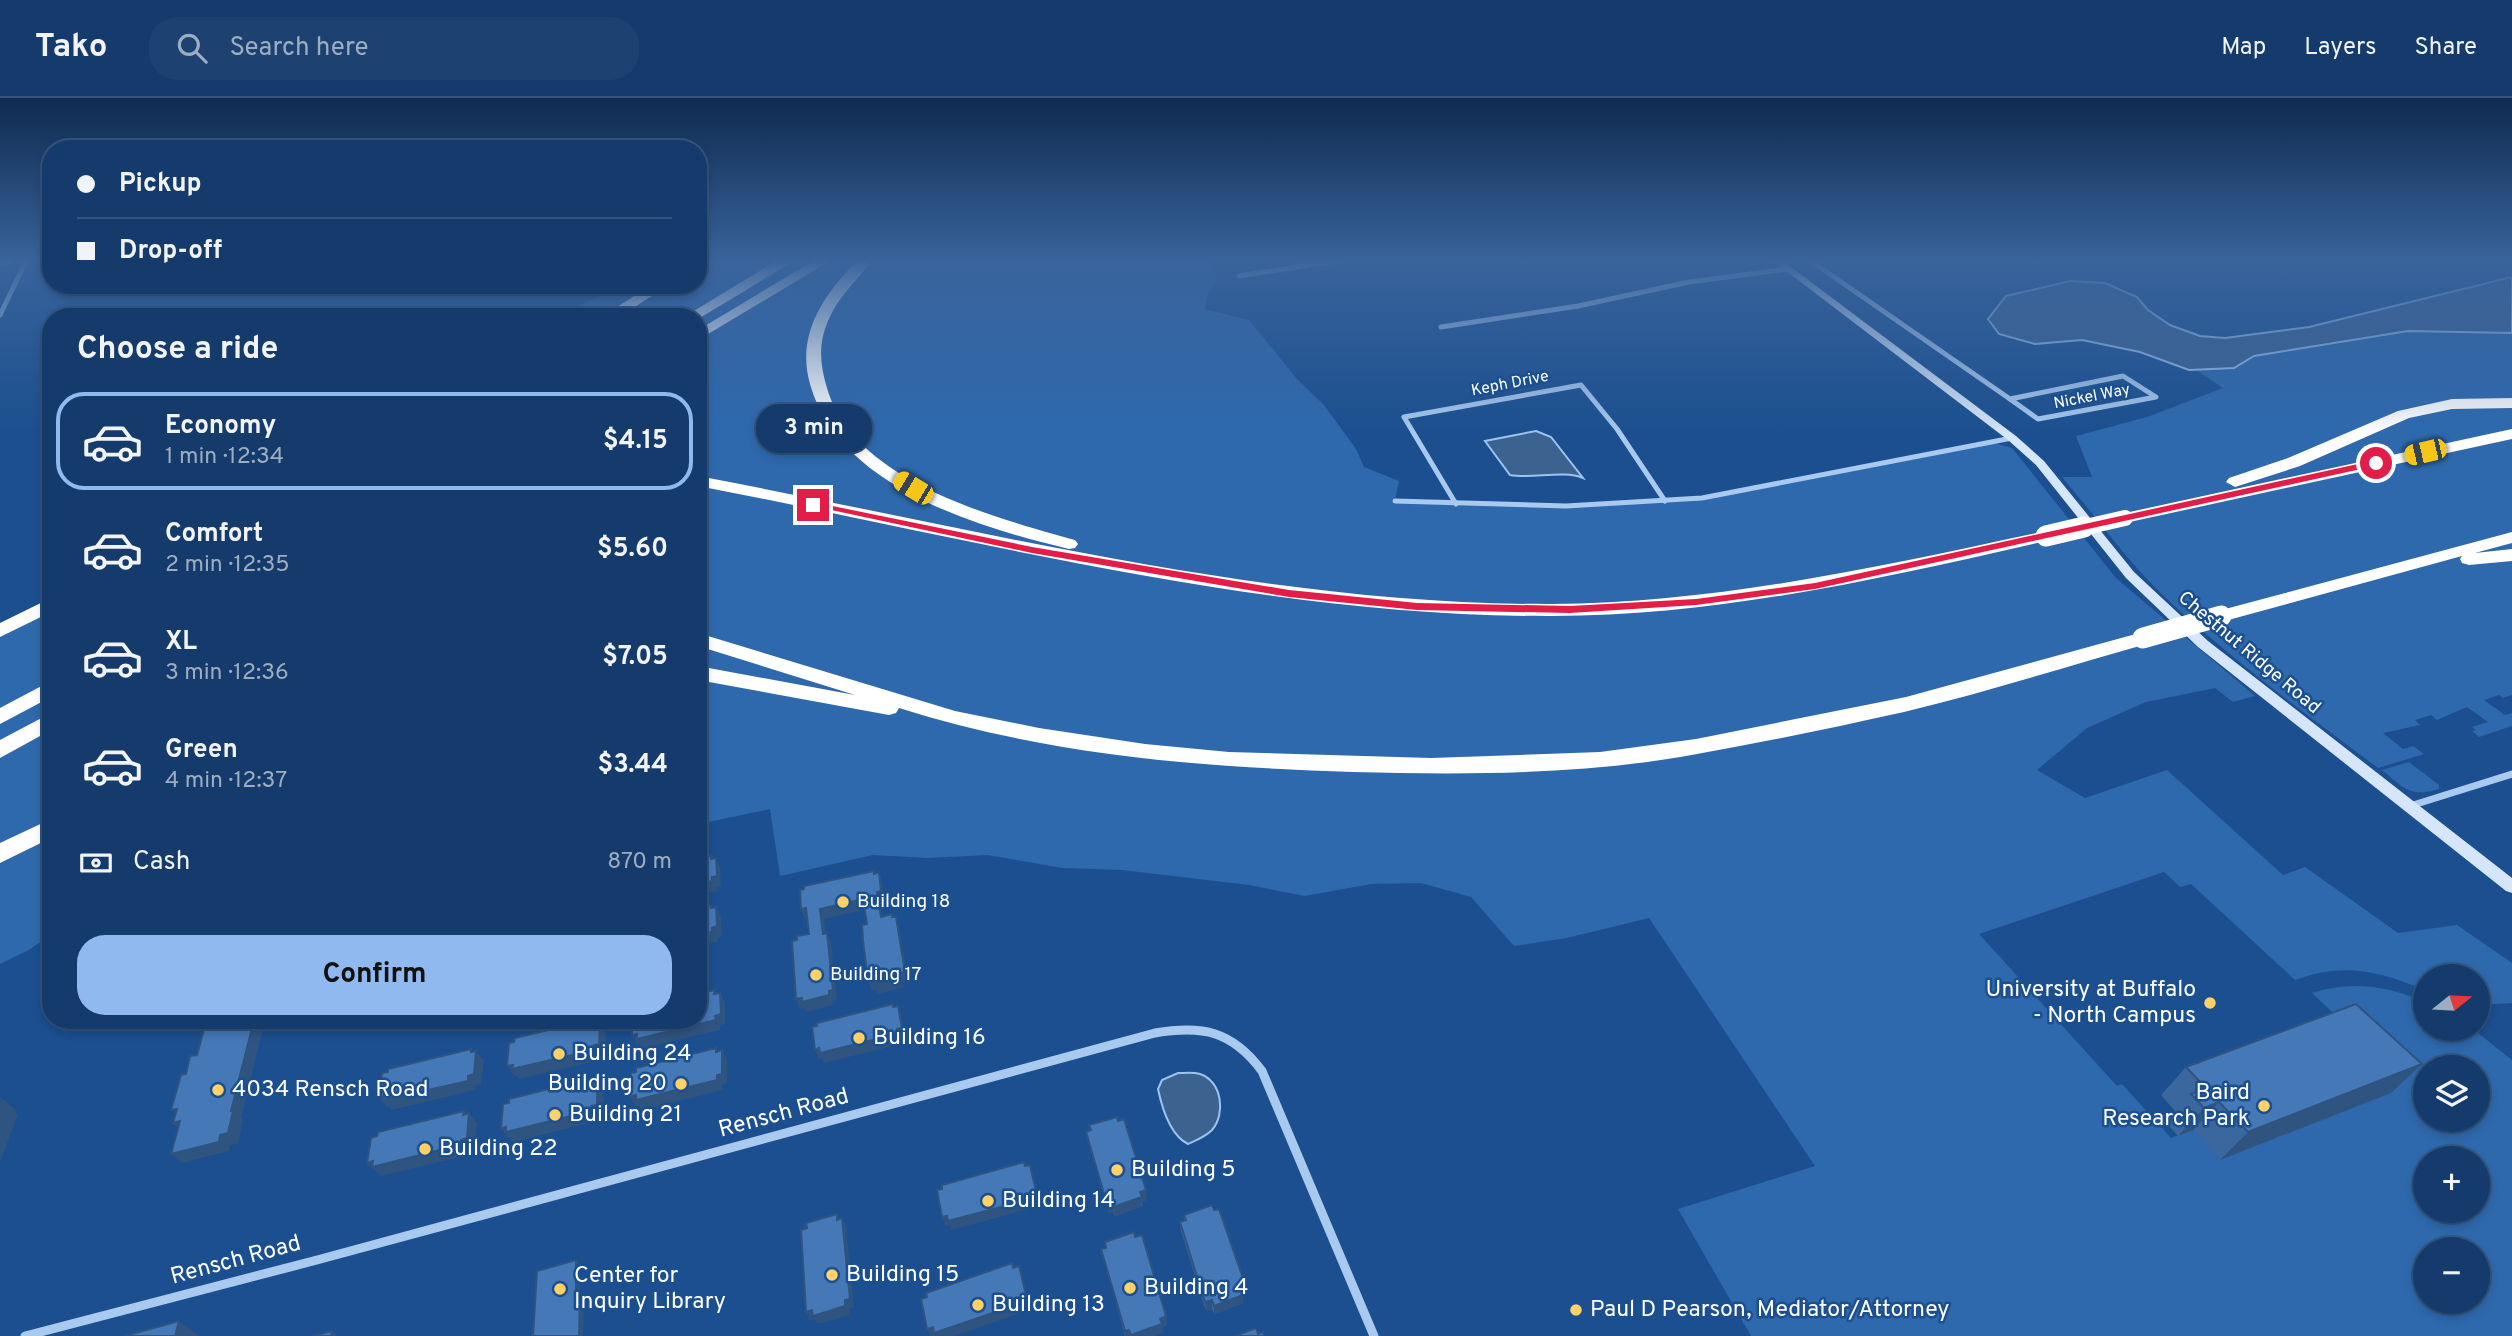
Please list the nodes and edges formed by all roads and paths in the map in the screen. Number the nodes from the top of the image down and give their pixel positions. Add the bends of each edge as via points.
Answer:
1 (727, 319) edge
2 (822, 319) edge
3 (1495, 319) edge
4 (1853, 319) edge
5 (1897, 319) edge
6 (1441, 327) dead end
7 (707, 331) edge
8 (2009, 399) junction
9 (2512, 403) edge
10 (2512, 434) edge
11 (2012, 438) junction
12 (707, 483) edge
13 (1395, 501) dead end
14 (1665, 501) junction
15 (1456, 504) junction
16 (2151, 512) junction
17 (2512, 537) edge
18 (2512, 555) edge
19 (2411, 564) junction
20 (1147, 569) junction
21 (42, 609) edge
22 (0, 631) edge
23 (707, 642) edge
24 (707, 675) edge
25 (42, 693) edge
26 (0, 717) edge
27 (954, 718) junction
28 (42, 725) edge
29 (0, 750) edge
30 (2512, 774) edge
31 (2409, 806) junction
32 (42, 832) edge
33 (0, 854) edge
34 (2512, 887) edge
35 (25, 1336) edge
36 (1374, 1336) edge

1 - 7 highway
2 - 20 highway via 813,352 823,403 850,441 884,470 945,503
3 - 6 street
4 - 11 street, Chestnut Ridge Road
5 - 8 street, Nickel Way
8 - 8 street, Nickel Way via 2123,376 2156,397 2042,419
9 - 16 highway via 2452,404 2404,414 2285,466
10 - 16 highway
11 - 14 street via 1752,490
11 - 31 street, Chestnut Ridge Road via 2040,463 2130,575 2203,644
12 - 20 highway
13 - 15 street
14 - 15 street via 1566,506
14 - 15 street, Keph Drive via 1581,385 1404,417
16 - 20 highway, bridge via 1815,586 1608,608 1493,610 1390,605 1289,594
17 - 19 highway
18 - 19 highway
19 - 27 highway, bridge via 1906,704 1696,747 1600,760 1431,766 1259,762 1091,744
21 - 22 highway
23 - 27 highway
24 - 27 highway
25 - 26 highway
28 - 29 highway
30 - 31 street
31 - 34 street, Chestnut Ridge Road
32 - 33 highway
35 - 36 street, Rensch Road via 1184,1028 1226,1037 1257,1062

